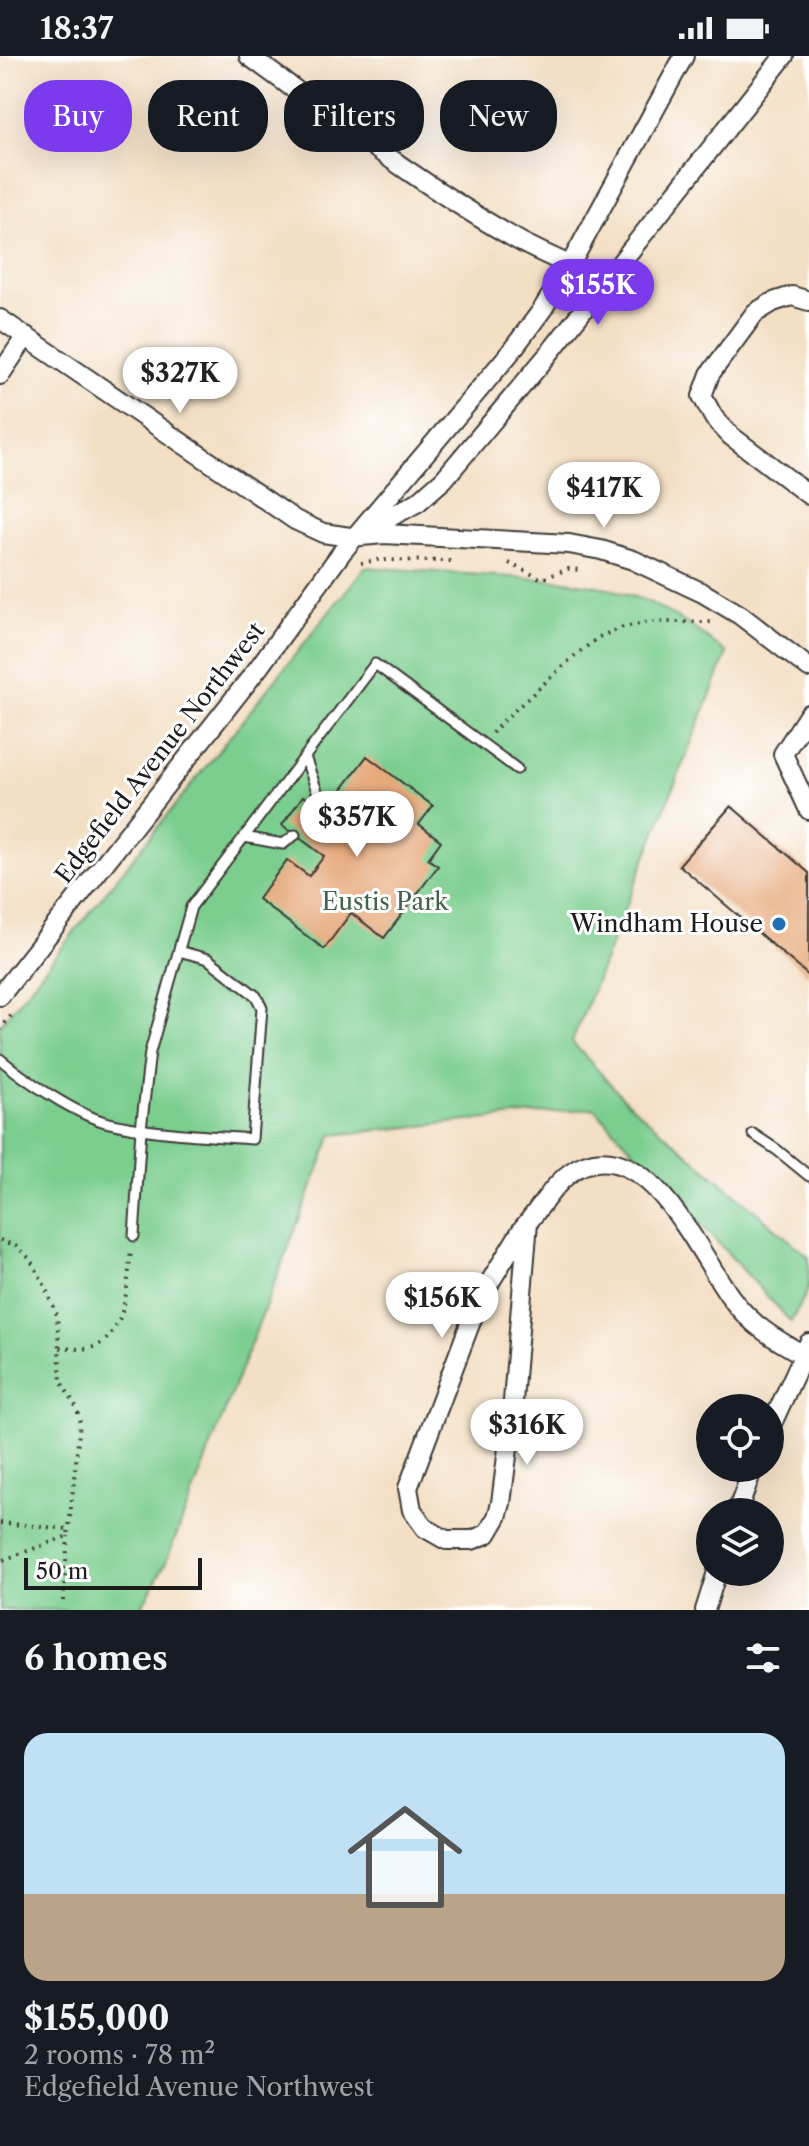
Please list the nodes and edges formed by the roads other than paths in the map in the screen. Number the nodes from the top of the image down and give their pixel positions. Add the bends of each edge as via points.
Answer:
1 (249, 56) edge
2 (684, 56) edge
3 (784, 56) edge
4 (570, 265) junction
5 (607, 282) junction
6 (809, 301) edge
7 (0, 319) edge
8 (26, 336) junction
9 (0, 375) edge
10 (809, 495) edge
11 (355, 537) junction
12 (809, 668) edge
13 (809, 714) edge
14 (305, 757) junction
15 (517, 769) dead end
16 (317, 807) dead end
17 (809, 810) edge
18 (295, 835) dead end
19 (244, 837) junction
20 (179, 951) junction
21 (0, 996) edge
22 (0, 1059) edge
23 (141, 1129) junction
24 (753, 1134) dead end
25 (809, 1176) edge
26 (528, 1222) junction
27 (134, 1236) road end
28 (806, 1349) edge
29 (784, 1397) edge
30 (713, 1586) edge
31 (705, 1610) edge

1 - 4 street via 384,155 492,224
2 - 4 street, Edgefield Avenue Northwest
3 - 5 street, Edgefield Avenue Northwest
4 - 5 street
4 - 11 street, Edgefield Avenue Northwest via 510,353
5 - 11 street, Edgefield Avenue Northwest via 444,479 418,502
6 - 10 street via 792,296 755,313 710,374 702,396 731,436
7 - 8 street
8 - 9 street
8 - 11 street via 295,520 323,533
11 - 12 street via 384,534 601,550 703,593
11 - 21 street, Edgefield Avenue Northwest
13 - 17 street via 783,754
14 - 15 lane via 375,664
14 - 16 lane via 318,794
14 - 19 lane
18 - 19 lane via 283,844
19 - 20 lane via 191,907
20 - 23 lane via 150,1052
20 - 23 lane via 208,959 256,996 262,1008 252,1139
22 - 23 lane via 67,1104 103,1121
23 - 27 lane
24 - 25 lane
26 - 26 street via 479,1300 408,1488 412,1510 425,1528 446,1540 487,1534 501,1503
26 - 28 street via 583,1165 604,1161 624,1167 663,1195 744,1314 770,1337
28 - 29 street
30 - 31 street

